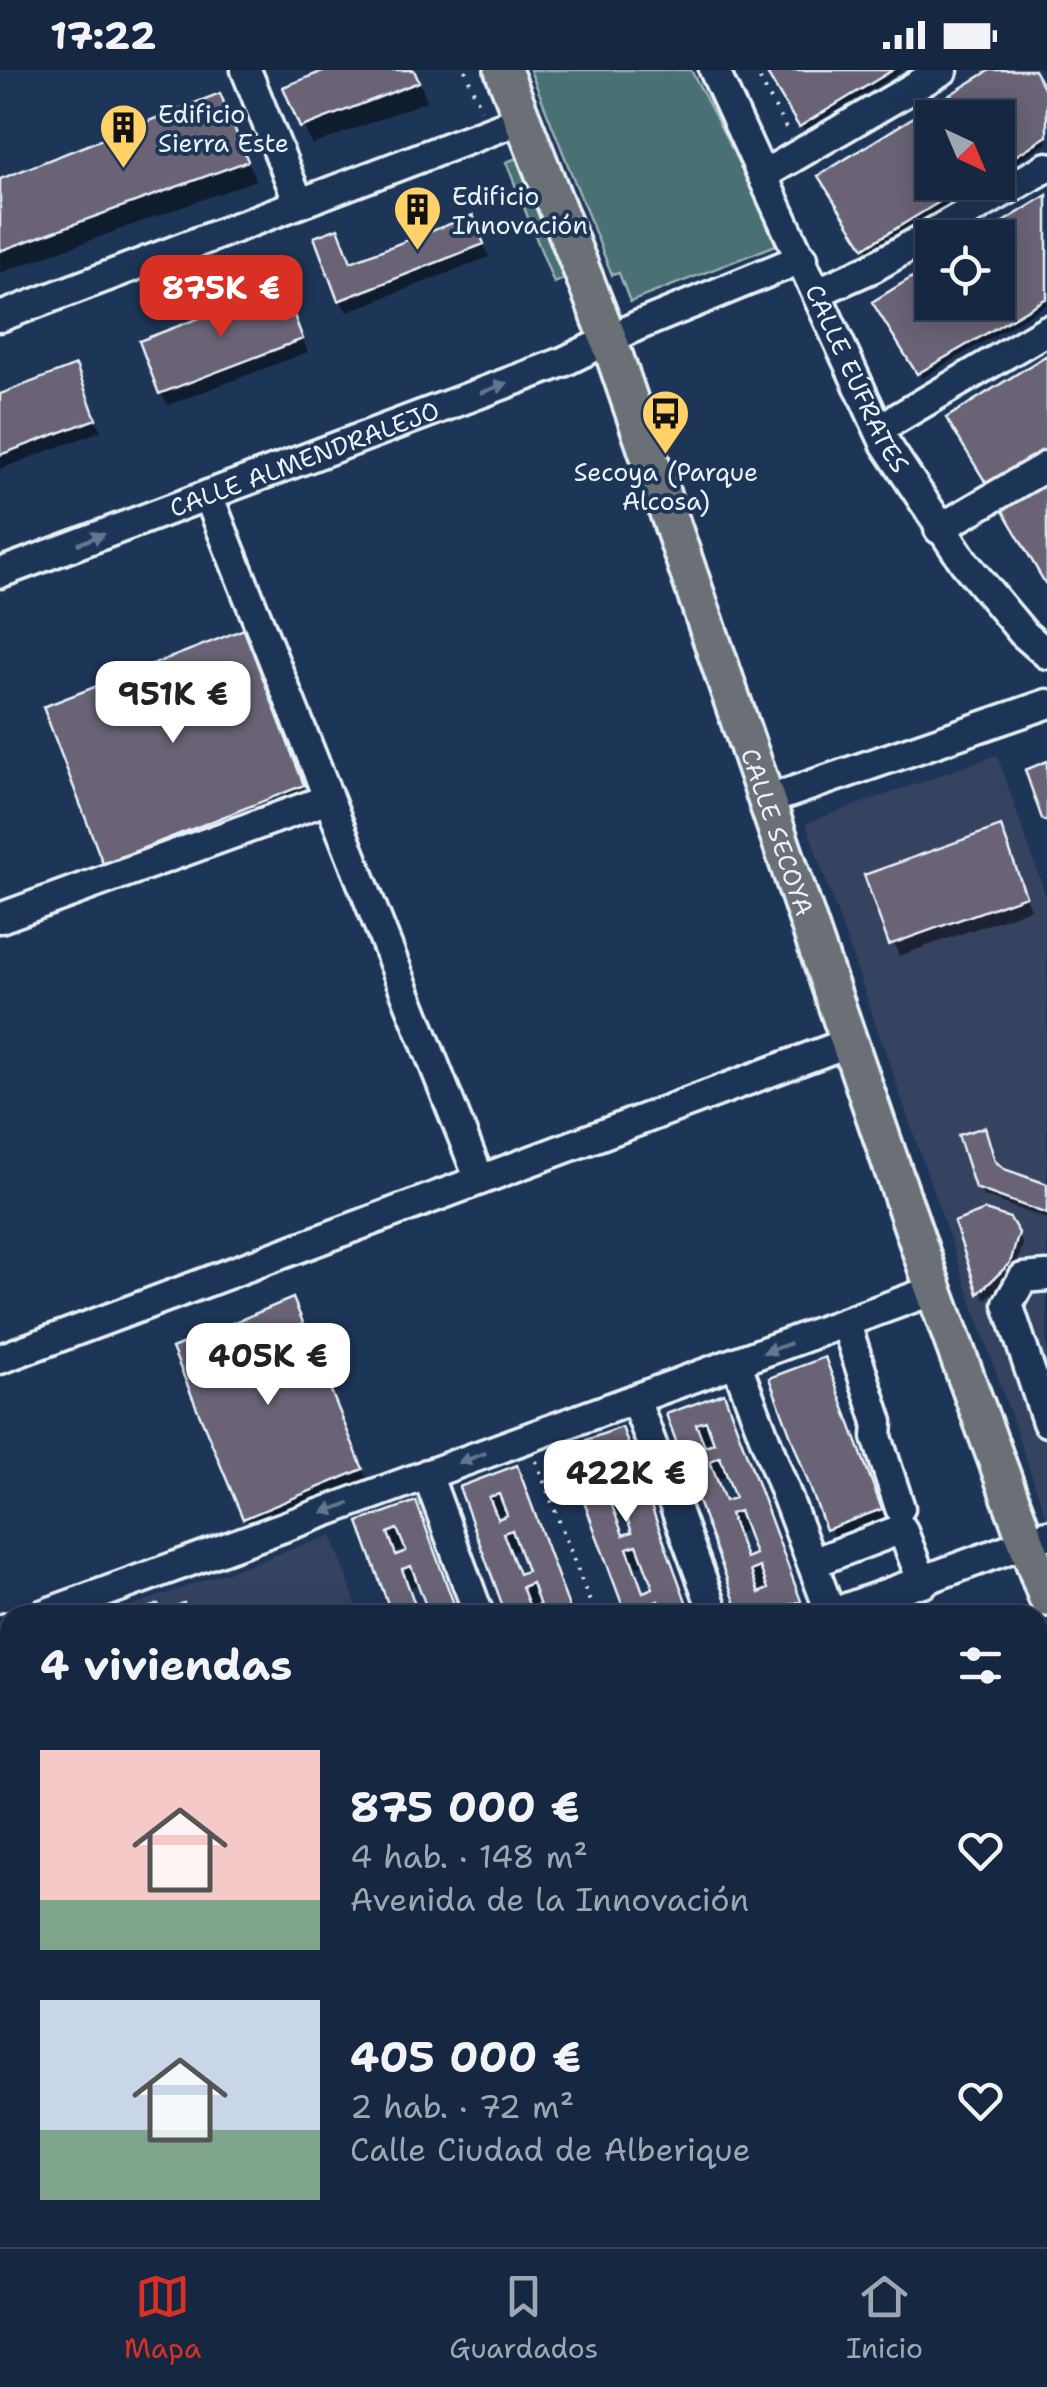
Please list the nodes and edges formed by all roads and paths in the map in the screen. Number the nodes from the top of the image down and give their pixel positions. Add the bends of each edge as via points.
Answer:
1 (246, 70) edge
2 (465, 70) edge
3 (503, 70) edge
4 (714, 70) edge
5 (755, 70) edge
6 (943, 70) edge
7 (480, 110) dead end
8 (522, 119) junction
9 (800, 154) junction
10 (1047, 167) edge
11 (764, 175) junction
12 (299, 203) junction
13 (803, 258) junction
14 (818, 292) junction
15 (0, 317) edge
16 (1047, 330) edge
17 (608, 340) junction
18 (879, 428) junction
19 (1047, 466) edge
20 (208, 495) junction
21 (939, 529) junction
22 (0, 573) edge
23 (1047, 618) edge
24 (1022, 633) junction
25 (1047, 654) edge
26 (1047, 704) edge
27 (328, 799) junction
28 (768, 800) junction
29 (0, 918) edge
30 (850, 1042) junction
31 (480, 1180) junction
32 (1035, 1277) edge
33 (934, 1290) junction
34 (846, 1324) junction
35 (0, 1359) edge
36 (741, 1374) junction
37 (639, 1411) junction
38 (1047, 1422) edge
39 (527, 1438) junction
40 (431, 1485) junction
41 (900, 1508) dead end
42 (1038, 1540) edge
43 (812, 1563) junction
44 (922, 1583) junction
45 (1047, 1598) edge
46 (72, 1605) edge
47 (475, 1605) edge
48 (591, 1605) edge
49 (711, 1605) edge
50 (826, 1605) edge
51 (856, 1605) edge

1 - 12 street
2 - 7 path
3 - 8 main road, CALLE SECOYA
4 - 11 street, CALLE EÚFRATES
5 - 9 path
6 - 9 street
8 - 12 street
8 - 17 main road, CALLE SECOYA
9 - 11 street
10 - 14 street
11 - 13 street, CALLE EÚFRATES
12 - 15 street
13 - 14 street, CALLE EÚFRATES
13 - 17 street, CALLE ALMENDRALEJO
14 - 18 street, CALLE EÚFRATES
16 - 18 street
20 -> 17 street, CALLE ALMENDRALEJO
17 - 28 main road, CALLE SECOYA
18 - 21 street, CALLE EÚFRATES
19 - 21 street
22 -> 20 street, CALLE ALMENDRALEJO
20 - 27 street
21 - 24 street, CALLE EÚFRATES
23 - 24 street
24 - 25 street, CALLE EÚFRATES
26 - 28 street
27 - 29 street
27 - 31 street
28 - 30 main road, CALLE SECOYA
30 - 31 street
30 - 33 main road, CALLE SECOYA
31 - 35 street
32 - 38 street via 1008,1304
33 - 34 street
33 - 42 main road, CALLE SECOYA
34 -> 36 street
34 - 41 street
36 - 37 street
36 - 43 street
37 - 39 street
37 - 49 street
39 -> 40 street
39 - 48 path
40 -> 46 street
40 - 47 street
42 - 44 street
42 - 45 main road, CALLE SECOYA
43 - 44 street via 902,1529
43 - 50 street
44 - 51 street

